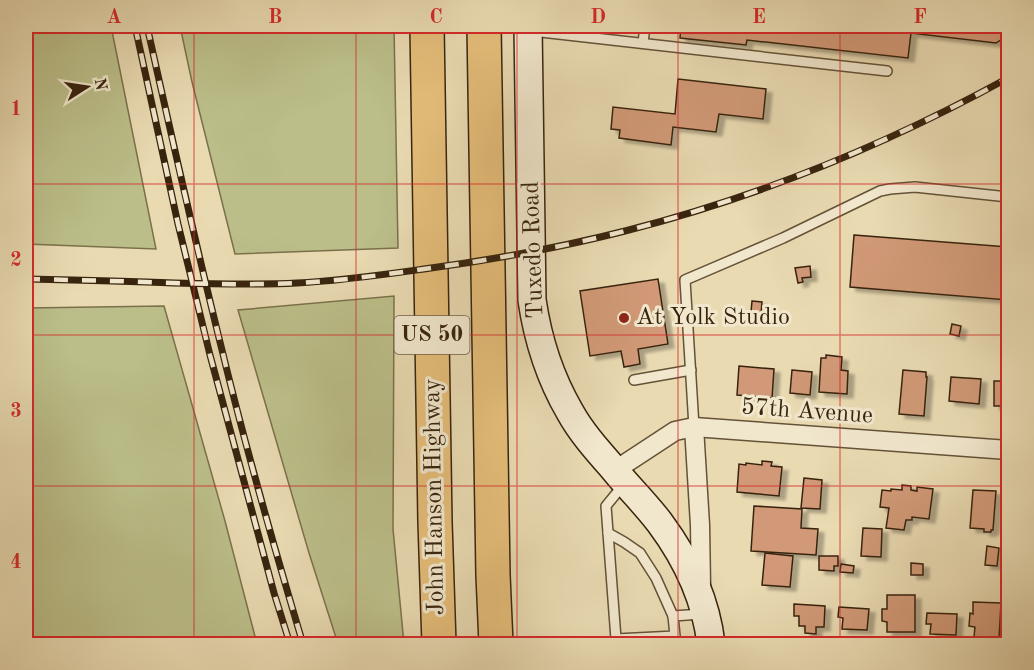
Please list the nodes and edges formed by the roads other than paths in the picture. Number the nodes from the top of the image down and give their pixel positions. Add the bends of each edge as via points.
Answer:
1 (427, 26) edge
2 (484, 26) edge
3 (645, 26) edge
4 (528, 28) edge
5 (642, 43) junction
6 (887, 71) dead end
7 (1008, 197) edge
8 (692, 370) junction
9 (634, 380) dead end
10 (694, 427) junction
11 (1008, 450) edge
12 (620, 477) junction
13 (608, 532) junction
14 (703, 609) junction
15 (673, 616) junction
16 (439, 645) edge
17 (496, 645) edge
18 (711, 645) edge

1 - 16 highway, John Hanson Highway / US 50
2 - 17 highway, US 50
3 - 5 lane
4 - 5 lane
4 - 12 main road, Tuxedo Road via 532,300 537,329 550,375 570,414
5 - 6 lane
7 - 8 lane via 915,187 880,191 685,280
8 - 9 lane
8 - 10 lane
10 - 11 street, 57th Avenue
10 - 12 street, 57th Avenue via 661,440
10 - 14 street, Tuxedo Road
12 - 13 lane via 606,506
12 - 14 main road, Tuxedo Road via 672,541 694,581
13 - 15 lane via 640,553
13 - 15 lane via 616,639 675,636
14 - 15 lane
14 - 18 main road, Tuxedo Road

